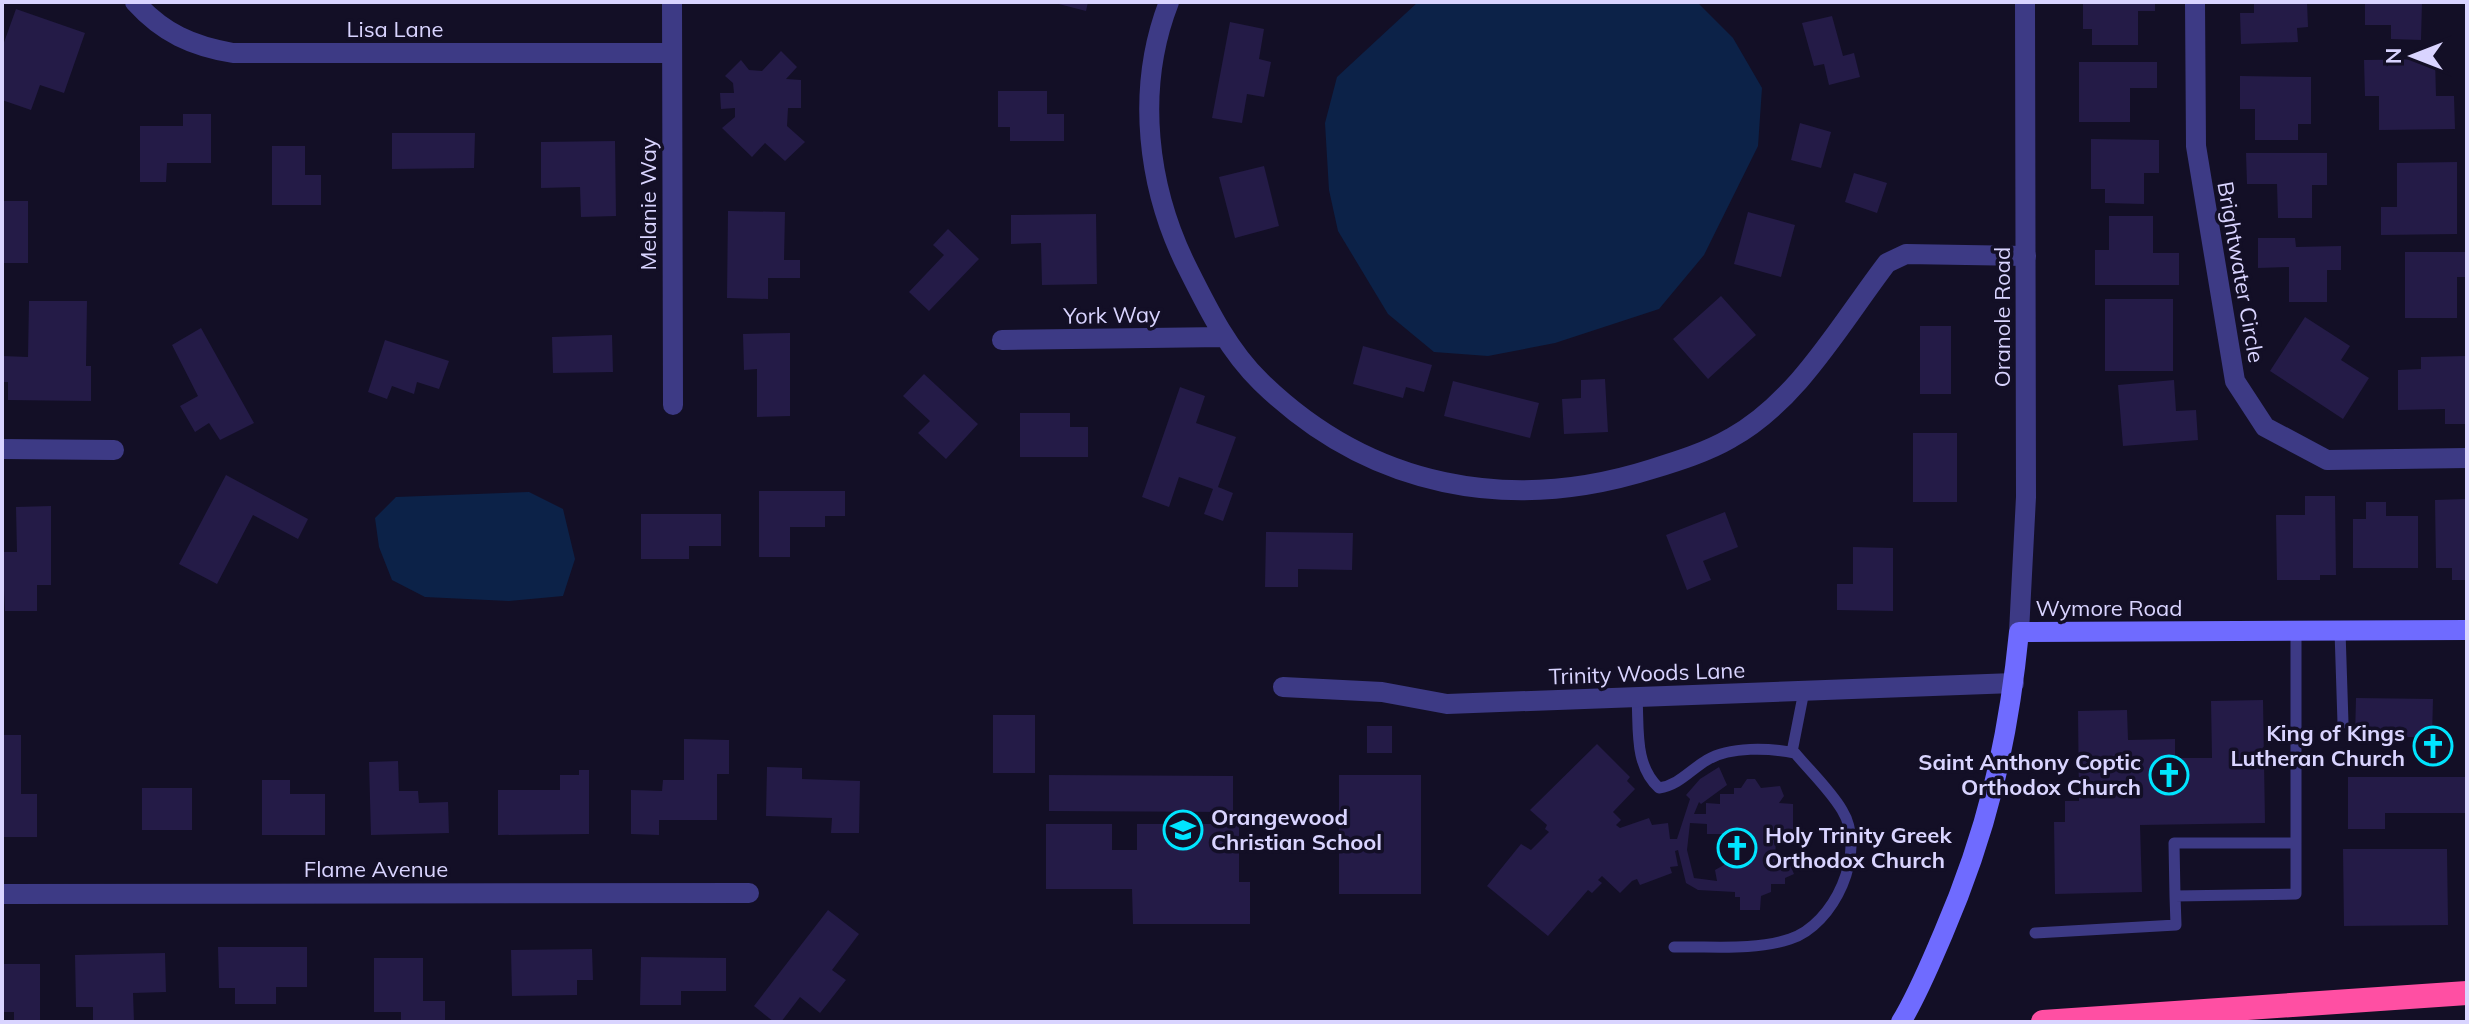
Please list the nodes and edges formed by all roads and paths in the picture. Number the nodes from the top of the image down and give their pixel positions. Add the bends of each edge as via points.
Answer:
1 (135, 2) edge
2 (672, 2) edge
3 (1169, 2) edge
4 (2025, 2) edge
5 (2195, 2) edge
6 (672, 53) junction
7 (2026, 256) junction
8 (1223, 337) junction
9 (1002, 340) dead end
10 (673, 405) dead end
11 (2, 449) edge
12 (114, 450) dead end
13 (2467, 458) edge
14 (2467, 630) edge
15 (2296, 631) junction
16 (2340, 631) junction
17 (2019, 632) junction
18 (2014, 683) junction
19 (1283, 687) dead end
20 (1804, 691) junction
21 (1637, 697) junction
22 (2343, 723) dead end
23 (1792, 752) junction
24 (2296, 843) junction
25 (749, 893) dead end
26 (2, 894) edge
27 (2175, 896) junction
28 (2035, 933) dead end
29 (1674, 947) dead end
30 (2467, 993) edge
31 (1901, 1022) edge
32 (2043, 1022) edge

1 - 6 street, Lisa Lane via 172,35 233,53
2 - 6 street, Melanie Way
3 - 8 street via 1151,79 1150,141 1175,245
4 - 7 street, Oranole Road
5 - 13 street, Brightwater Circle via 2196,146 2235,381 2265,427 2327,460
6 - 10 street, Melanie Way
7 - 8 street via 1906,254 1887,263 1782,400 1732,438 1604,485 1553,492 1441,483 1382,465 1343,446 1261,382
7 - 17 street, Oranole Road via 2026,497
8 - 9 street, York Way
11 - 12 street
14 - 16 main road, Wymore Road
15 - 16 main road, Wymore Road
15 - 17 main road, Wymore Road
15 - 24 lane
16 - 22 lane
17 - 18 main road, Wymore Road
18 - 20 street, Trinity Woods Lane
18 - 31 main road, Wymore Road via 2003,754 1967,880
19 - 21 street, Trinity Woods Lane via 1382,692 1447,704
20 - 21 street, Trinity Woods Lane
20 - 23 lane
21 - 23 lane via 1640,754 1648,778 1659,788 1672,786 1711,757 1759,749
23 - 29 lane via 1844,812 1849,836 1840,889 1824,919 1793,938 1755,946
24 - 27 lane via 2296,894
24 - 27 lane via 2174,843
25 - 26 street, Flame Avenue
27 - 28 lane via 2176,925
30 - 32 highway

